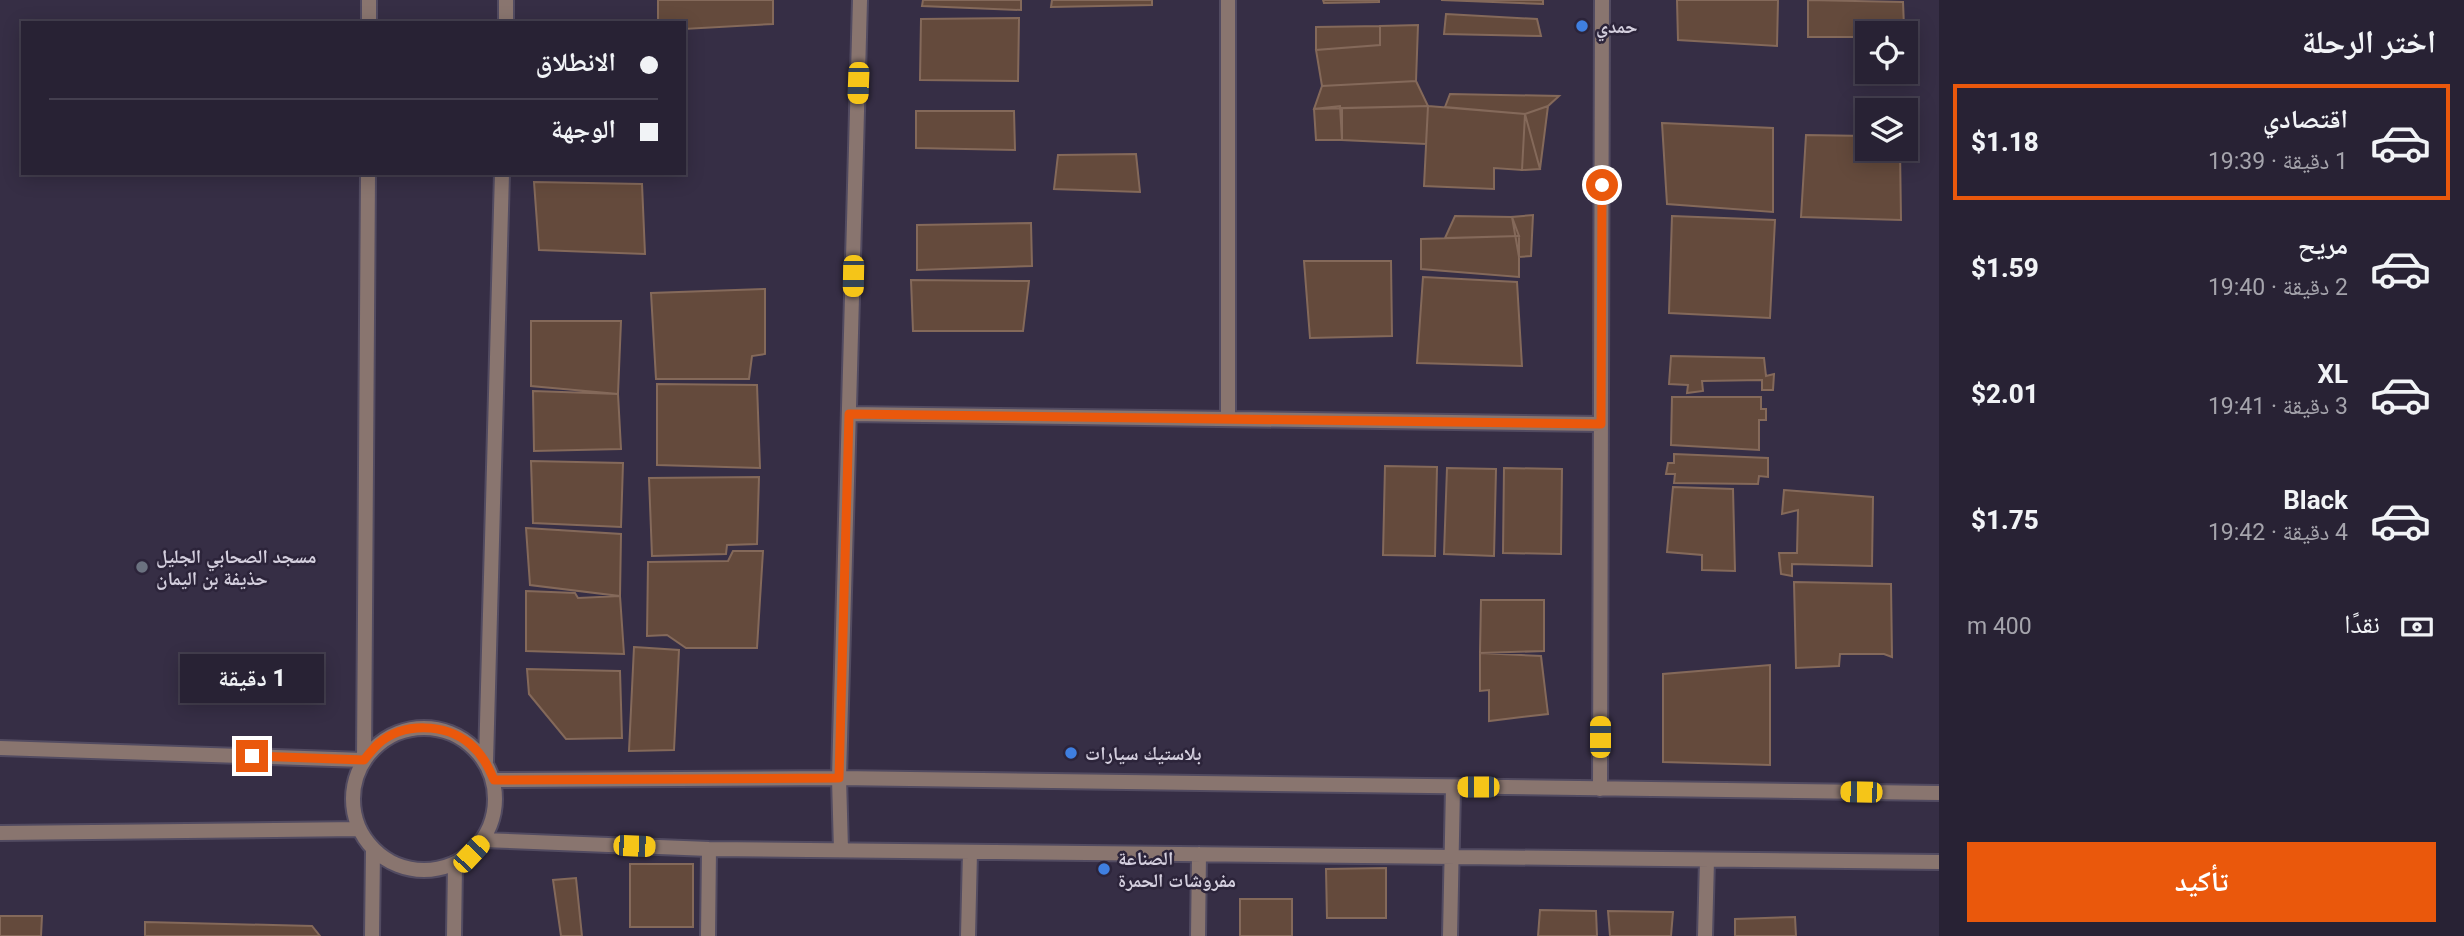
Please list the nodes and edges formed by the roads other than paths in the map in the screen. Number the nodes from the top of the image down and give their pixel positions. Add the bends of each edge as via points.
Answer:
1 (369, 0) edge
2 (506, 0) edge
3 (860, 0) edge
4 (1228, 0) edge
5 (1602, 0) edge
6 (369, 21) edge
7 (506, 21) edge
8 (368, 175) edge
9 (502, 175) edge
10 (849, 414) junction
11 (1228, 419) junction
12 (1601, 424) junction
13 (0, 748) edge
14 (364, 760) junction
15 (486, 761) junction
16 (839, 778) junction
17 (494, 780) junction
18 (1453, 787) junction
19 (1600, 789) junction
20 (1939, 793) edge
21 (359, 830) junction
22 (0, 833) edge
23 (483, 840) junction
24 (373, 849) junction
25 (709, 849) junction
26 (841, 850) junction
27 (970, 852) junction
28 (1199, 854) junction
29 (1451, 856) junction
30 (1707, 860) junction
31 (1939, 862) edge
32 (455, 864) junction
33 (372, 936) edge
34 (454, 936) edge
35 (708, 936) edge
36 (968, 936) edge
37 (1198, 936) edge
38 (1450, 936) edge
39 (1705, 936) edge

1 - 6 street
2 - 7 street
3 - 10 street
4 - 11 street
5 - 12 street
8 - 14 street
9 - 15 street
10 - 11 street
10 - 16 street
11 - 12 street
12 - 19 street
13 - 14 street
14 - 15 street via 380,742 401,731 425,727 449,732 469,743
14 - 21 street via 354,782
15 - 17 street
16 - 17 street
16 - 18 street
16 - 26 street
17 - 23 street via 496,801
18 - 19 street
18 - 29 street
19 - 20 street
21 - 22 street
21 - 24 street
23 - 25 street
23 - 32 street
24 - 32 street via 411,869 434,870
24 - 33 street
25 - 26 street
25 - 35 street
26 - 27 street
27 - 28 street
27 - 36 street
28 - 29 street
28 - 37 street
29 - 30 street
29 - 38 street
30 - 31 street
30 - 39 street
32 - 34 street

